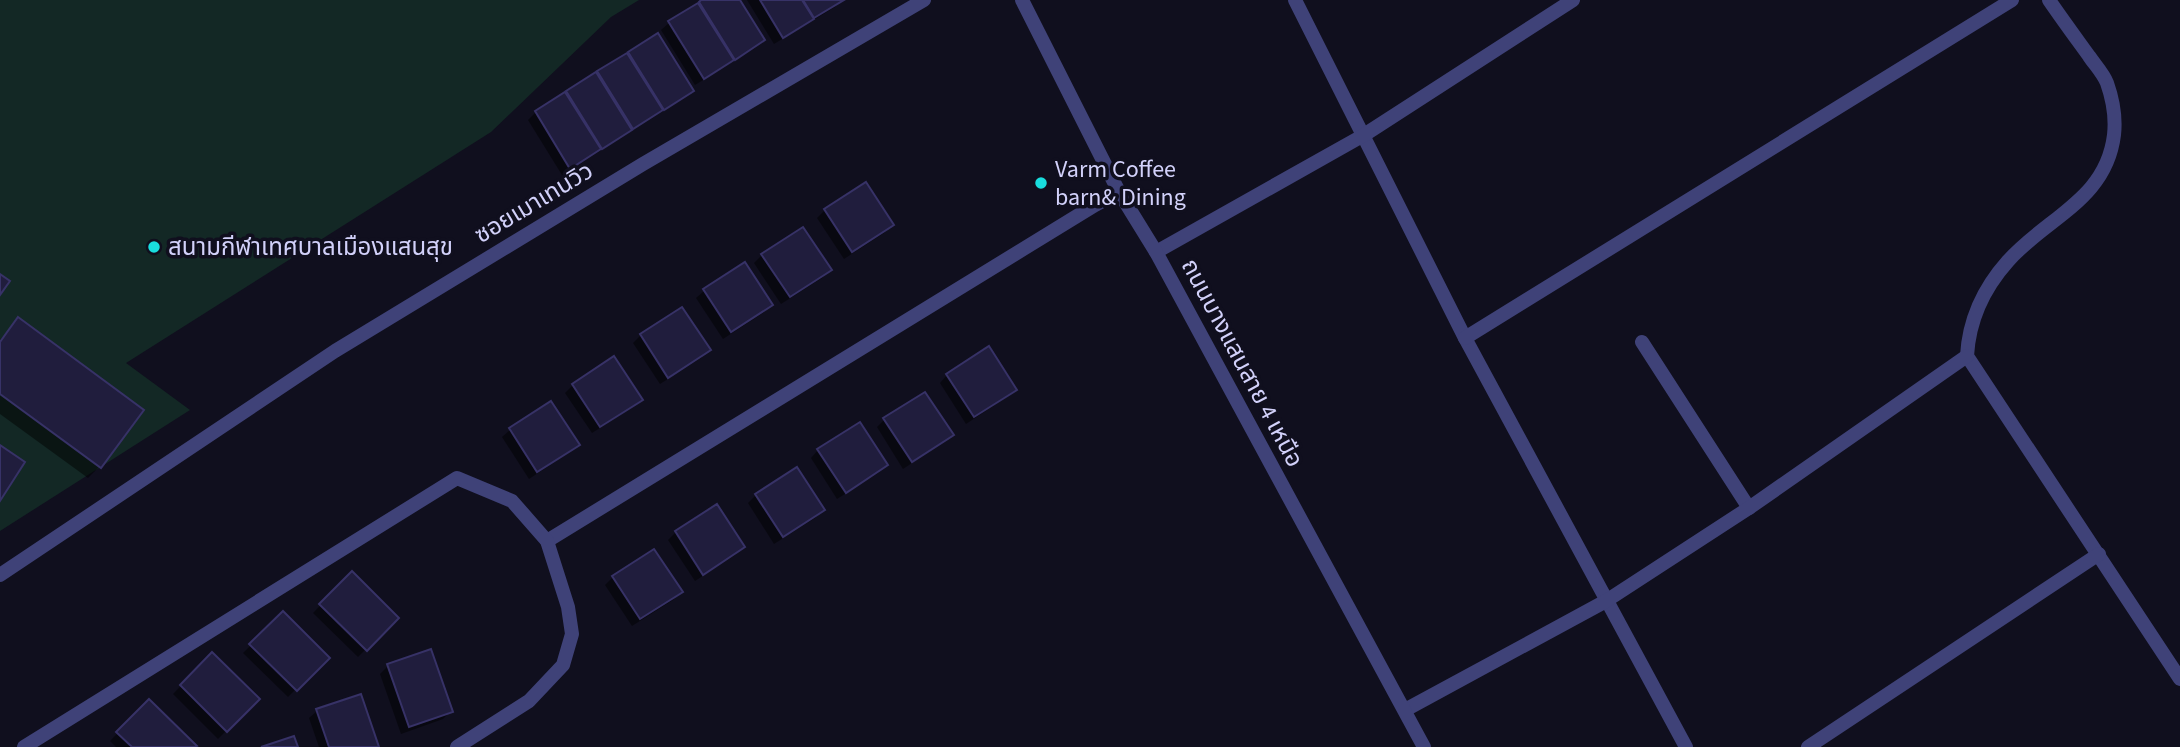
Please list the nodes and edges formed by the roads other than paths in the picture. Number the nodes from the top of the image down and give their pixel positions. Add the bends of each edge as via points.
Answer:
1 (924, 0) edge
2 (1022, 0) edge
3 (1295, 0) edge
4 (1573, 0) edge
5 (2012, 0) edge
6 (2049, 0) edge
7 (1364, 135) junction
8 (1119, 192) junction
9 (1156, 252) junction
10 (1465, 338) junction
11 (1642, 342) dead end
12 (1967, 356) junction
13 (1749, 508) junction
14 (548, 541) junction
15 (2099, 554) junction
16 (0, 575) edge
17 (1606, 601) junction
18 (2180, 679) edge
19 (1405, 710) junction
20 (23, 747) edge
21 (457, 747) edge
22 (1424, 747) edge
23 (1686, 747) edge
24 (1808, 747) edge

1 - 16 street, ซอยเมาเทนวิว via 335,351
2 - 8 street, ถนนบางแสนสาย 4 เหนือ
3 - 7 street
4 - 7 street
5 - 10 street
6 - 12 street via 2105,79 2114,102 2113,147 2090,190 2008,260 1990,284 1976,309
7 - 9 street
7 - 10 street
8 - 9 street, ถนนบางแสนสาย 4 เหนือ
8 - 14 street
9 - 19 street, ถนนบางแสนสาย 4 เหนือ
10 - 17 street
11 - 13 street
12 - 13 street
12 - 15 street
13 - 17 street
14 - 20 street via 512,501 457,478
14 - 21 street via 572,635 563,665 529,701
15 - 18 street
15 - 24 street
17 - 19 street
17 - 23 street
19 - 22 street, ถนนบางแสนสาย 4 เหนือ

